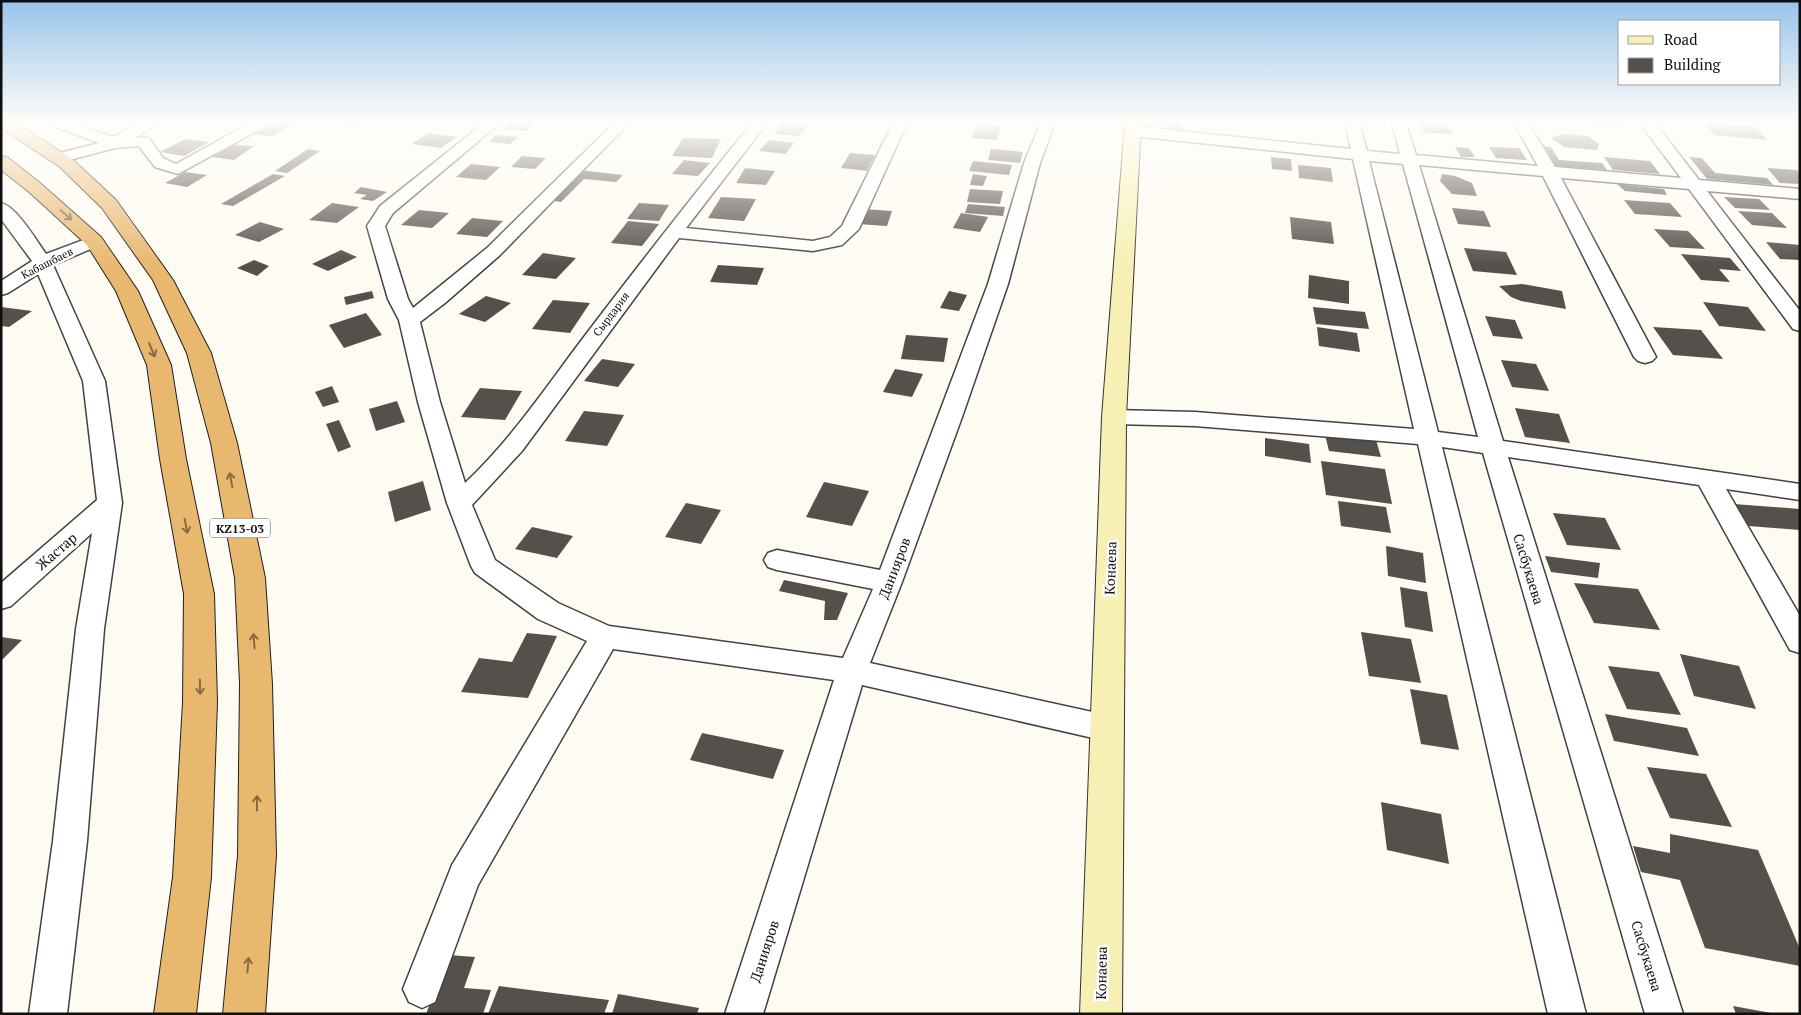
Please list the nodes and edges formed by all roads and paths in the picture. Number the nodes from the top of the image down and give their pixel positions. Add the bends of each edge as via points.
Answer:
1 (12, 170) edge
2 (72, 170) edge
3 (435, 170) edge
4 (574, 170) edge
5 (722, 170) edge
6 (878, 170) edge
7 (1030, 170) edge
8 (1129, 170) edge
9 (1364, 170) edge
10 (1413, 170) edge
11 (1542, 170) edge
12 (1684, 170) edge
13 (1549, 171) junction
14 (1695, 185) junction
15 (1800, 194) edge
16 (1, 208) edge
17 (672, 232) junction
18 (94, 241) junction
19 (43, 263) junction
20 (1, 289) edge
21 (409, 320) junction
22 (1800, 325) edge
23 (1645, 357) dead end
24 (1114, 417) junction
25 (1430, 438) junction
26 (1493, 448) junction
27 (1708, 479) junction
28 (1800, 492) edge
29 (110, 503) junction
30 (459, 503) junction
31 (777, 560) dead end
32 (889, 582) junction
33 (1, 599) edge
34 (605, 637) junction
35 (1800, 642) edge
36 (852, 671) junction
37 (1106, 728) junction
38 (422, 989) dead end
39 (48, 1014) edge
40 (175, 1014) edge
41 (244, 1014) edge
42 (744, 1014) edge
43 (1100, 1014) edge
44 (1567, 1014) edge
45 (1664, 1014) edge

1 -> 18 highway
41 -> 2 highway, KZ13-03 via 257,855 256,684 250,578 224,442 199,353 163,280 109,204
3 - 21 street via 386,210 376,226 398,299
4 - 21 street via 502,242 438,299
5 - 17 street, Сырдария
6 - 17 street via 850,229 836,241 814,246
7 - 32 street, Данияров via 998,284
8 - 24 main road, Конаева
9 - 25 street
10 - 26 street, Сасбукаева
11 - 13 street
12 - 14 street
13 - 14 street
13 - 23 street
14 - 15 street
14 - 22 street
16 - 19 street
17 - 30 street, Сырдария via 528,426 484,480
18 - 19 street, Кабашбаев
18 -> 40 highway via 127,291 159,365 199,594 200,702 192,877
19 - 20 street, Кабашбаев
19 - 29 street via 94,381
21 - 30 street
24 - 25 street via 1195,419
24 - 37 main road, Конаева
25 - 26 street
25 - 44 street
26 - 27 street
26 - 45 street, Сасбукаева
27 - 28 street
27 - 35 street
29 - 33 street, Жастар
29 - 39 street via 90,629 70,841
30 - 34 street via 484,566 548,612
31 - 32 street
32 - 36 street, Данияров
34 - 36 street
34 - 38 street via 464,877
36 - 37 street
36 - 42 street, Данияров
37 - 43 main road, Конаева

